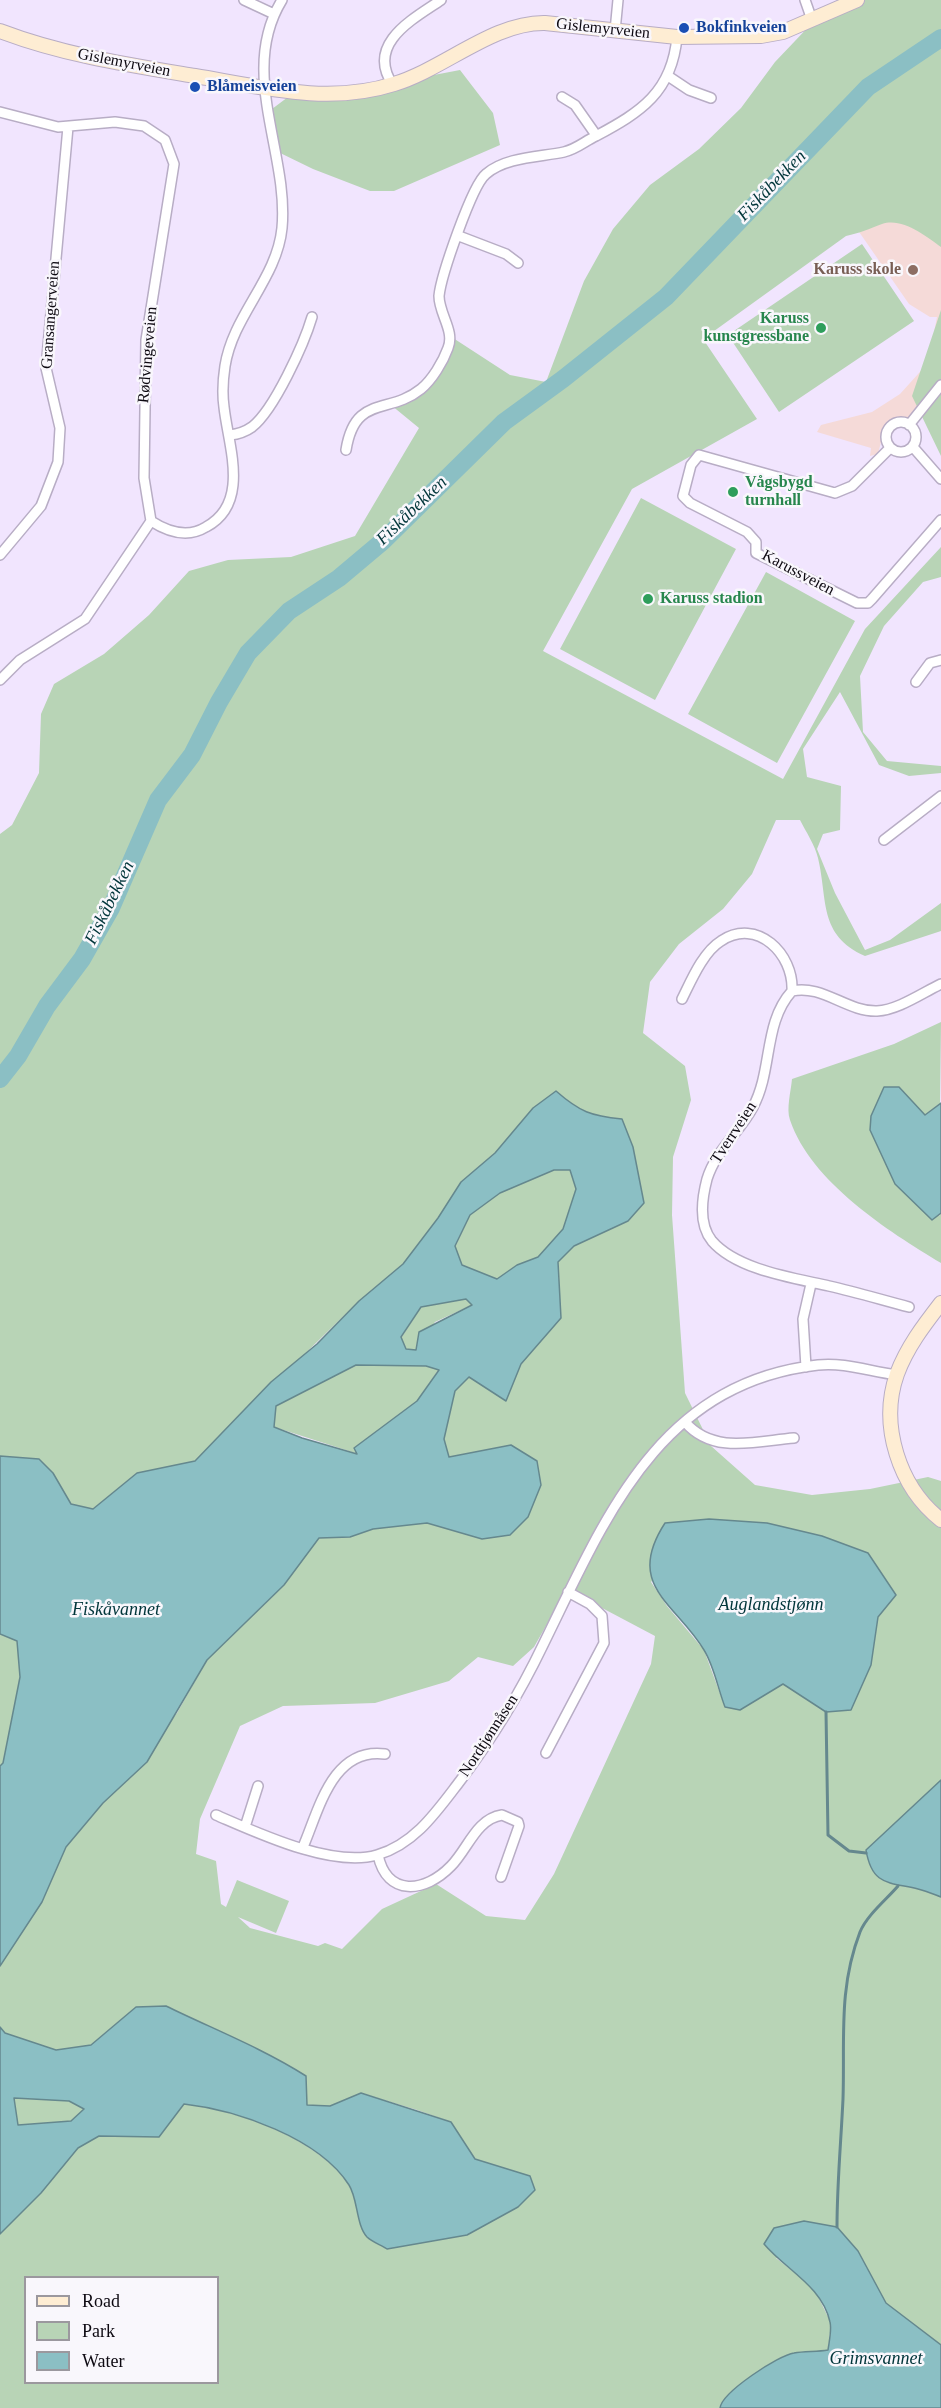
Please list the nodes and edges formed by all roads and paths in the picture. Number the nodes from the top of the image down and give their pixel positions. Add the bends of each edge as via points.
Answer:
1 (244, 0) edge
2 (282, 0) edge
3 (441, 0) edge
4 (618, 0) edge
5 (806, 0) edge
6 (857, 0) edge
7 (274, 14) junction
8 (812, 20) junction
9 (0, 31) edge
10 (615, 32) junction
11 (677, 37) junction
12 (668, 76) junction
13 (393, 85) junction
14 (264, 88) junction
15 (562, 97) dead end
16 (711, 98) dead end
17 (0, 112) edge
18 (68, 127) junction
19 (596, 135) junction
20 (459, 236) junction
21 (518, 263) dead end
22 (312, 317) dead end
23 (941, 385) edge
24 (909, 425) junction
25 (230, 435) junction
26 (913, 447) junction
27 (890, 448) junction
28 (346, 450) dead end
29 (941, 479) edge
30 (941, 520) edge
31 (151, 521) junction
32 (0, 555) edge
33 (941, 660) edge
34 (0, 680) edge
35 (916, 682) dead end
36 (941, 796) edge
37 (884, 840) dead end
38 (941, 984) edge
39 (792, 991) junction
40 (682, 999) dead end
41 (811, 1284) junction
42 (941, 1303) edge
43 (909, 1307) dead end
44 (806, 1367) junction
45 (897, 1375) junction
46 (685, 1422) junction
47 (794, 1438) dead end
48 (941, 1520) edge
49 (568, 1592) junction
50 (546, 1753) dead end
51 (385, 1754) dead end
52 (258, 1786) dead end
53 (216, 1815) dead end
54 (245, 1827) junction
55 (303, 1847) junction
56 (378, 1855) junction
57 (501, 1877) dead end

1 - 7 street
2 - 7 street
3 - 13 street via 405,24 390,41 386,71
4 - 10 street
5 - 8 street
6 - 8 street, Gislemyrveien
7 - 14 street
8 - 11 street, Gislemyrveien via 767,35
9 - 14 street, Gislemyrveien via 86,56
10 - 11 street, Gislemyrveien
10 - 13 street, Gislemyrveien via 545,23 518,26
11 - 12 street
12 - 16 street
12 - 19 street via 645,105 623,122
13 - 14 street, Gislemyrveien via 330,95
14 - 25 street via 282,227 274,261 229,348 223,394
15 - 19 street via 575,105
17 - 18 street, Rødvingeveien
18 - 31 street, Rødvingeveien via 115,122 144,126 165,140 174,164 146,340 144,478
18 - 32 street, Gransangerveien via 46,368 60,428 59,455 41,506
19 - 20 street via 578,148 504,165 485,174 473,194
20 - 21 street via 506,254
20 - 28 street via 440,295 443,319 451,337 446,352 421,390 361,414 350,432
22 - 25 street via 300,350 265,412 254,426
23 - 24 street
24 - 26 street via 915,433
24 - 27 street via 900,422 891,426 886,439
25 - 31 street via 232,498 220,517 199,531 187,533
26 - 27 street via 904,452
26 - 29 street
27 - 30 street, Karussveien via 852,486 835,493 699,455 691,465 683,496 747,532 756,542 756,553 857,603 868,603
31 - 34 street via 86,619 20,660
33 - 35 street via 930,663
36 - 37 street
38 - 39 street via 886,1010 873,1011 819,992
39 - 40 street via 791,974 783,954 767,940 740,934 714,946
39 - 41 street, Tverrveien via 775,1019 753,1108 712,1166 702,1215 711,1239 719,1247 758,1268
41 - 43 street, Tverrveien
41 - 44 street via 803,1319
42 - 45 street via 914,1340
44 - 45 street, Nordtjønnåsen via 840,1365
44 - 46 street, Nordtjønnåsen via 738,1385
45 - 48 street via 891,1419 900,1464 917,1496
46 - 47 street via 703,1437 723,1443
46 - 49 street, Nordtjønnåsen via 655,1450 603,1521
49 - 50 street via 602,1616 604,1643
49 - 56 street, Nordtjønnåsen via 518,1692 466,1773 428,1823
51 - 55 street via 361,1756 334,1777
52 - 54 street
53 - 54 street, Nordtjønnåsen
54 - 55 street, Nordtjønnåsen
55 - 56 street, Nordtjønnåsen via 335,1858
56 - 57 street via 391,1882 406,1887 417,1885 442,1874 485,1822 502,1815 519,1821 519,1826

